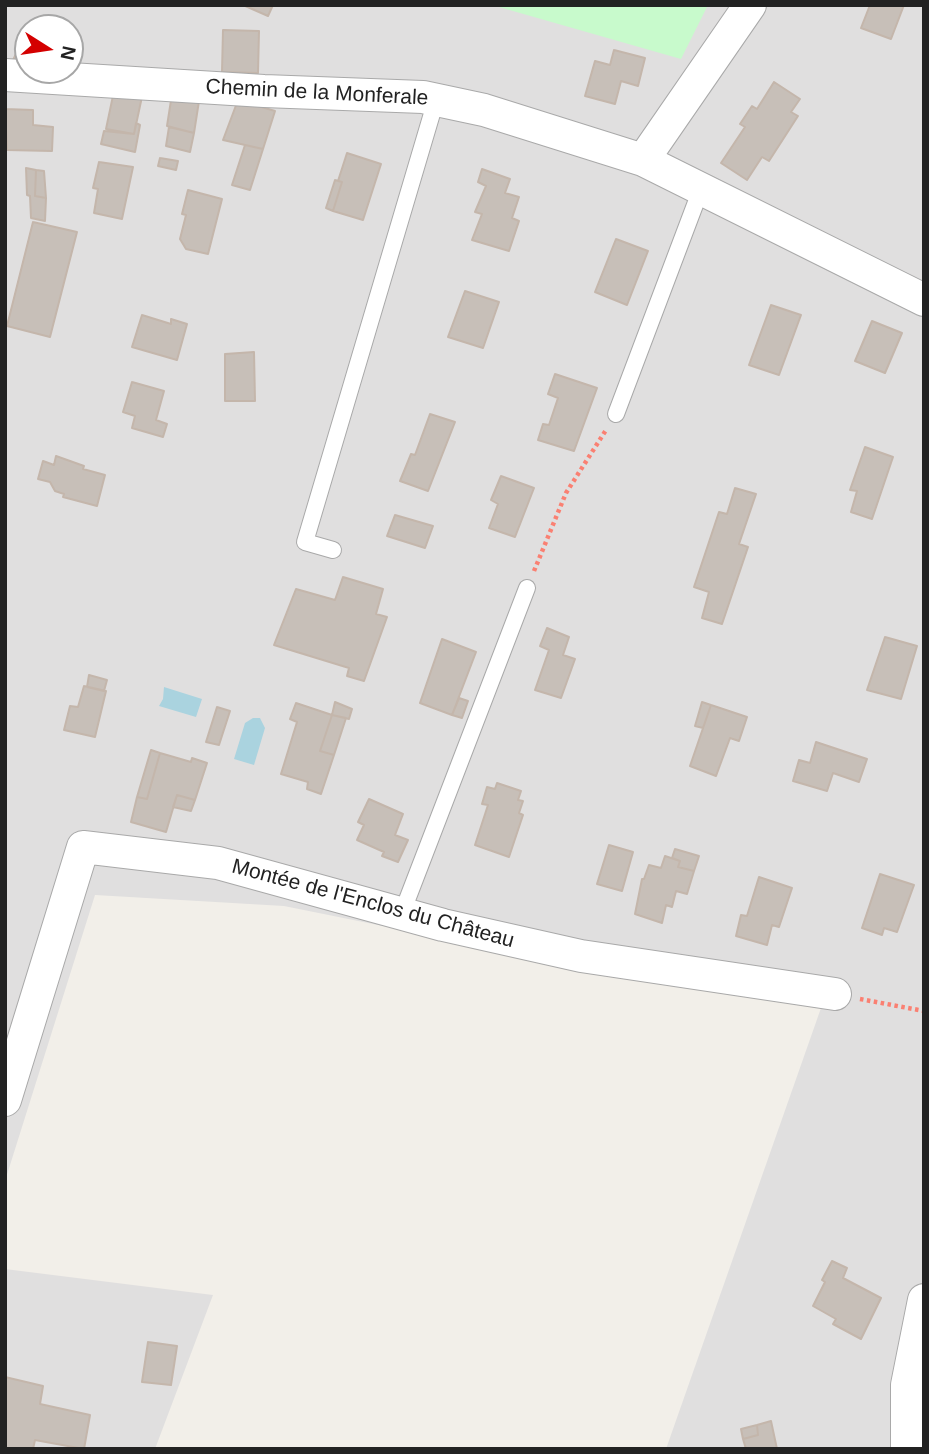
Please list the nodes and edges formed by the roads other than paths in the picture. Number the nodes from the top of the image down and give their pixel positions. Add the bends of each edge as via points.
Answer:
1 (750, 5) edge
2 (5, 75) edge
3 (436, 100) junction
4 (643, 160) junction
5 (701, 189) junction
6 (924, 300) edge
7 (616, 414) road end
8 (332, 550) dead end
9 (527, 588) road end
10 (402, 913) junction
11 (835, 994) road end
12 (5, 1100) edge
13 (924, 1300) edge
14 (907, 1449) edge

1 - 4 street
2 - 3 street, Chemin de la Monferale
3 - 4 street, Chemin de la Monferale via 484,110
3 - 8 lane via 305,542
4 - 5 street, Chemin de la Monferale
5 - 6 street, Chemin de la Monferale
5 - 7 lane
9 - 10 lane
10 - 11 street, Montée de l'Enclos du Château via 581,956
10 - 12 street, Montée de l'Enclos du Château via 218,863 83,847
13 - 14 street via 907,1385

